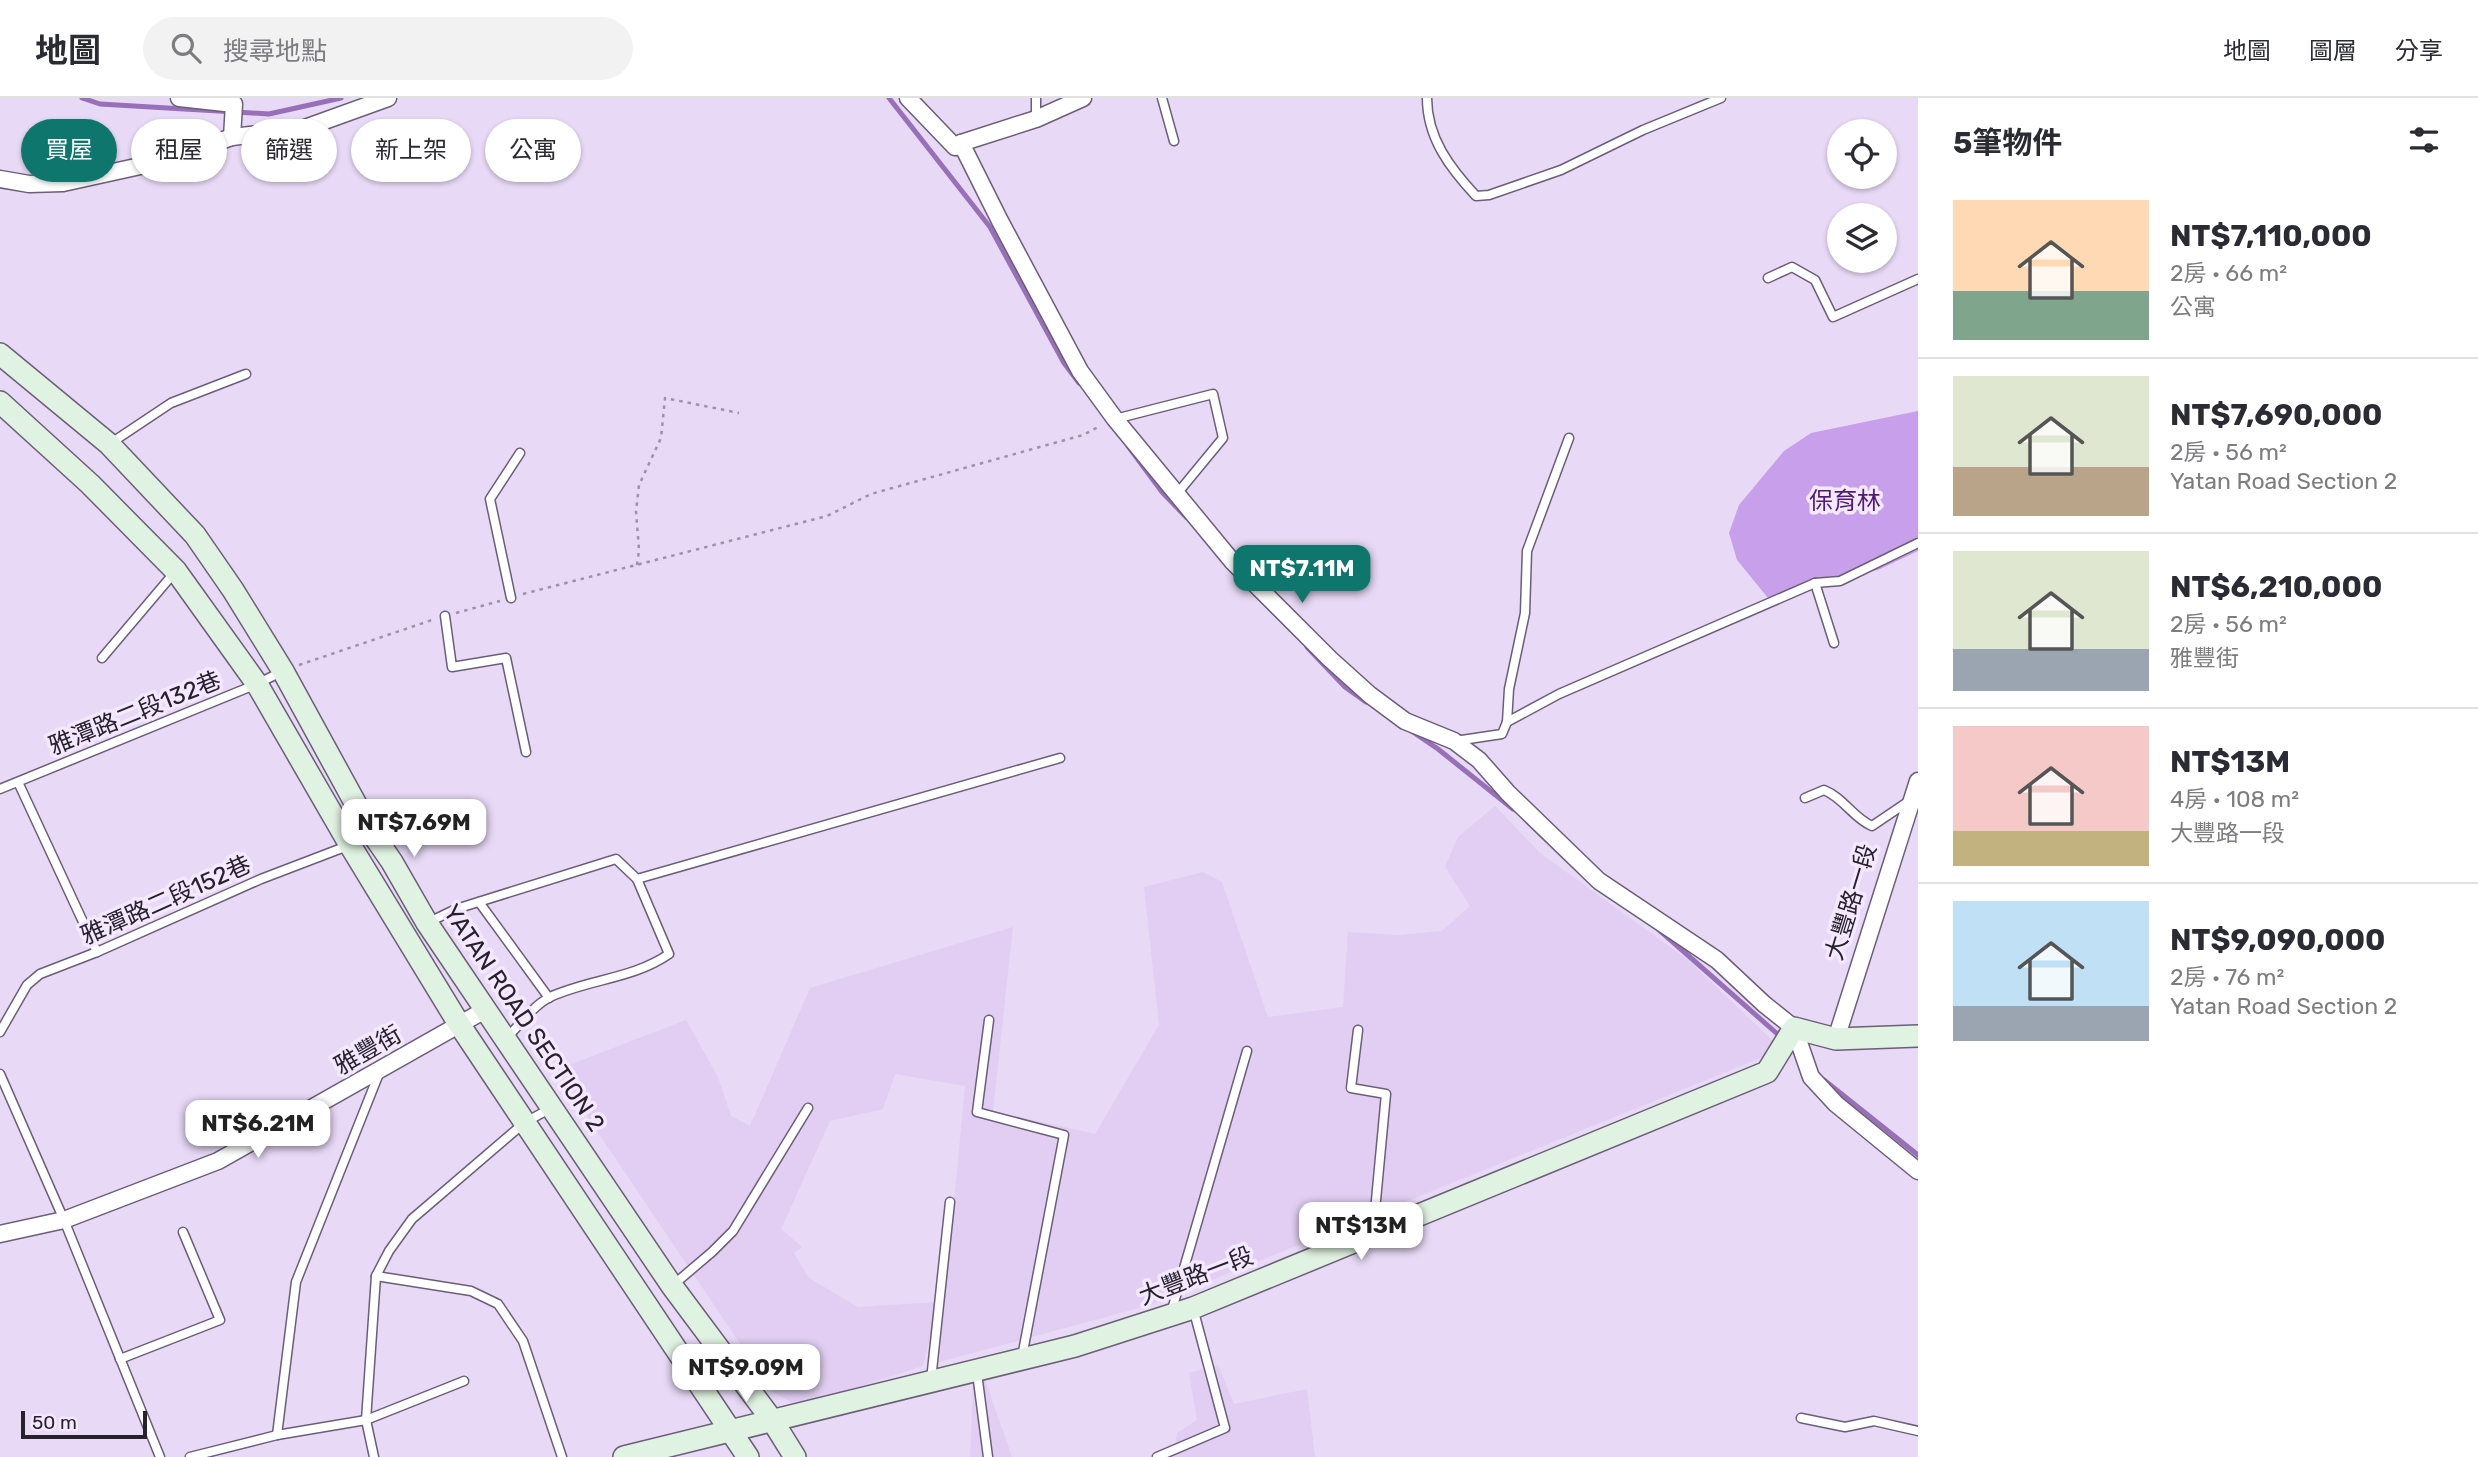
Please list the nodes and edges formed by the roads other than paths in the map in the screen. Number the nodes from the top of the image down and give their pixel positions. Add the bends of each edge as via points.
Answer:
1 (179, 98) edge
2 (388, 98) edge
3 (908, 98) edge
4 (1036, 98) edge
5 (1083, 98) edge
6 (1162, 98) edge
7 (1427, 98) edge
8 (1721, 98) edge
9 (1036, 119) junction
10 (232, 137) junction
11 (1174, 141) dead end
12 (961, 143) junction
13 (0, 179) edge
14 (1768, 278) dead end
15 (1918, 279) edge
16 (0, 354) edge
17 (246, 374) dead end
18 (0, 402) edge
19 (1115, 419) junction
20 (1569, 438) dead end
21 (108, 444) junction
22 (520, 453) dead end
23 (1176, 495) junction
24 (1918, 543) edge
25 (176, 571) junction
26 (1815, 583) junction
27 (511, 598) road end
28 (444, 616) road end
29 (1834, 643) dead end
30 (102, 658) dead end
31 (283, 671) junction
32 (257, 684) junction
33 (1507, 722) junction
34 (1454, 741) junction
35 (526, 752) dead end
36 (1060, 758) dead end
37 (1918, 781) edge
38 (18, 782) junction
39 (0, 789) edge
40 (1805, 798) dead end
41 (1912, 799) junction
42 (370, 830) junction
43 (350, 845) junction
44 (637, 879) junction
45 (480, 902) junction
46 (427, 923) junction
47 (97, 952) junction
48 (549, 998) junction
49 (485, 1010) junction
50 (989, 1020) dead end
51 (459, 1024) junction
52 (1794, 1028) junction
53 (1358, 1030) dead end
54 (0, 1032) edge
55 (1918, 1036) edge
56 (506, 1039) junction
57 (1836, 1039) junction
58 (1247, 1051) dead end
59 (381, 1069) junction
60 (0, 1074) edge
61 (553, 1107) junction
62 (808, 1108) dead end
63 (524, 1123) junction
64 (1918, 1171) edge
65 (950, 1202) dead end
66 (64, 1220) junction
67 (183, 1232) dead end
68 (0, 1234) edge
69 (1373, 1235) junction
70 (376, 1276) junction
71 (672, 1286) junction
72 (1193, 1308) junction
73 (1170, 1316) junction
74 (120, 1359) junction
75 (1022, 1360) junction
76 (977, 1371) junction
77 (464, 1381) dead end
78 (931, 1383) junction
79 (1801, 1418) dead end
80 (366, 1420) junction
81 (772, 1420) junction
82 (729, 1430) junction
83 (1918, 1431) edge
84 (277, 1435) junction
85 (160, 1457) edge
86 (190, 1457) edge
87 (374, 1457) edge
88 (562, 1457) edge
89 (624, 1457) edge
90 (748, 1457) edge
91 (795, 1457) edge
92 (988, 1457) edge
93 (1157, 1457) edge

1 - 10 street via 234,104
2 - 10 street via 302,130
3 - 12 street via 955,147
4 - 9 lane
5 - 9 street
6 - 11 lane
7 - 8 lane via 1435,140 1451,170 1476,196 1560,170
9 - 12 street
10 - 13 street via 163,161 63,183
12 - 19 street via 1080,371
14 - 15 lane via 1792,267 1815,280 1833,317
16 - 21 street, YATAN ROAD SECTION 2
17 - 21 lane via 171,403
18 - 25 street
19 - 23 street
19 - 23 lane via 1213,394 1223,438
20 - 33 lane via 1527,551 1525,612
21 - 31 street, YATAN ROAD SECTION 2 via 195,535
22 - 27 lane via 490,499
23 - 34 street via 1232,561 1360,686 1405,721
24 - 26 lane via 1840,581
25 - 30 lane
25 - 32 street
26 - 29 lane
26 - 33 lane via 1559,694
28 - 35 lane via 452,667 506,658
31 - 32 lane, 雅潭路二段132巷
31 - 42 street, YATAN ROAD SECTION 2
32 - 38 lane, 雅潭路二段132巷
32 - 43 street
33 - 34 lane via 1502,734
34 - 52 street via 1479,760 1599,881 1717,960
36 - 44 lane
37 - 41 street, 大豐路一段
38 - 39 lane, 雅潭路二段132巷
38 - 47 lane
40 - 41 lane via 1825,790 1837,795 1862,822 1872,826
41 - 57 street, 大豐路一段
42 - 43 lane, 雅潭路二段152巷
42 - 46 street, YATAN ROAD SECTION 2
43 - 47 lane, 雅潭路二段152巷
43 - 51 street
44 - 45 lane via 616,859
44 - 48 lane via 669,954 647,968
45 - 46 lane
45 - 48 lane
46 - 49 street, YATAN ROAD SECTION 2
47 - 54 lane, 雅潭路二段152巷 via 40,974 27,985
48 - 56 lane
49 - 51 street, 雅豐街
49 - 56 street, YATAN ROAD SECTION 2
50 - 75 lane via 977,1112 1064,1135
51 - 59 street, 雅豐街
51 - 63 street
52 - 57 street
52 - 64 street via 1811,1077 1836,1104
52 - 69 street, 大豐路一段 via 1767,1072
53 - 69 lane via 1351,1088 1386,1094
55 - 57 street
56 - 61 street, YATAN ROAD SECTION 2
58 - 73 lane
59 - 66 street, 雅豐街 via 218,1161
59 - 84 lane via 296,1282
60 - 66 lane
61 - 63 lane
61 - 71 street, YATAN ROAD SECTION 2
62 - 71 lane via 733,1231
63 - 70 lane via 412,1219
63 - 82 street
65 - 78 lane
66 - 68 street, 雅豐街
66 - 74 lane
67 - 74 lane via 220,1320
69 - 72 street, 大豐路一段
70 - 80 lane
70 - 88 lane via 471,1291 498,1304 523,1341
71 - 81 street, YATAN ROAD SECTION 2
72 - 73 street, 大豐路一段
72 - 93 lane via 1225,1429
73 - 75 street, 大豐路一段
74 - 85 lane
75 - 76 street, 大豐路一段
76 - 78 street, 大豐路一段
76 - 92 lane
77 - 80 lane
78 - 81 street, 大豐路一段
79 - 83 lane via 1845,1427 1874,1421
80 - 84 lane
80 - 87 lane
81 - 82 street, 大豐路一段
81 - 91 street, YATAN ROAD SECTION 2
82 - 89 street, 大豐路一段
82 - 90 street
84 - 86 lane

